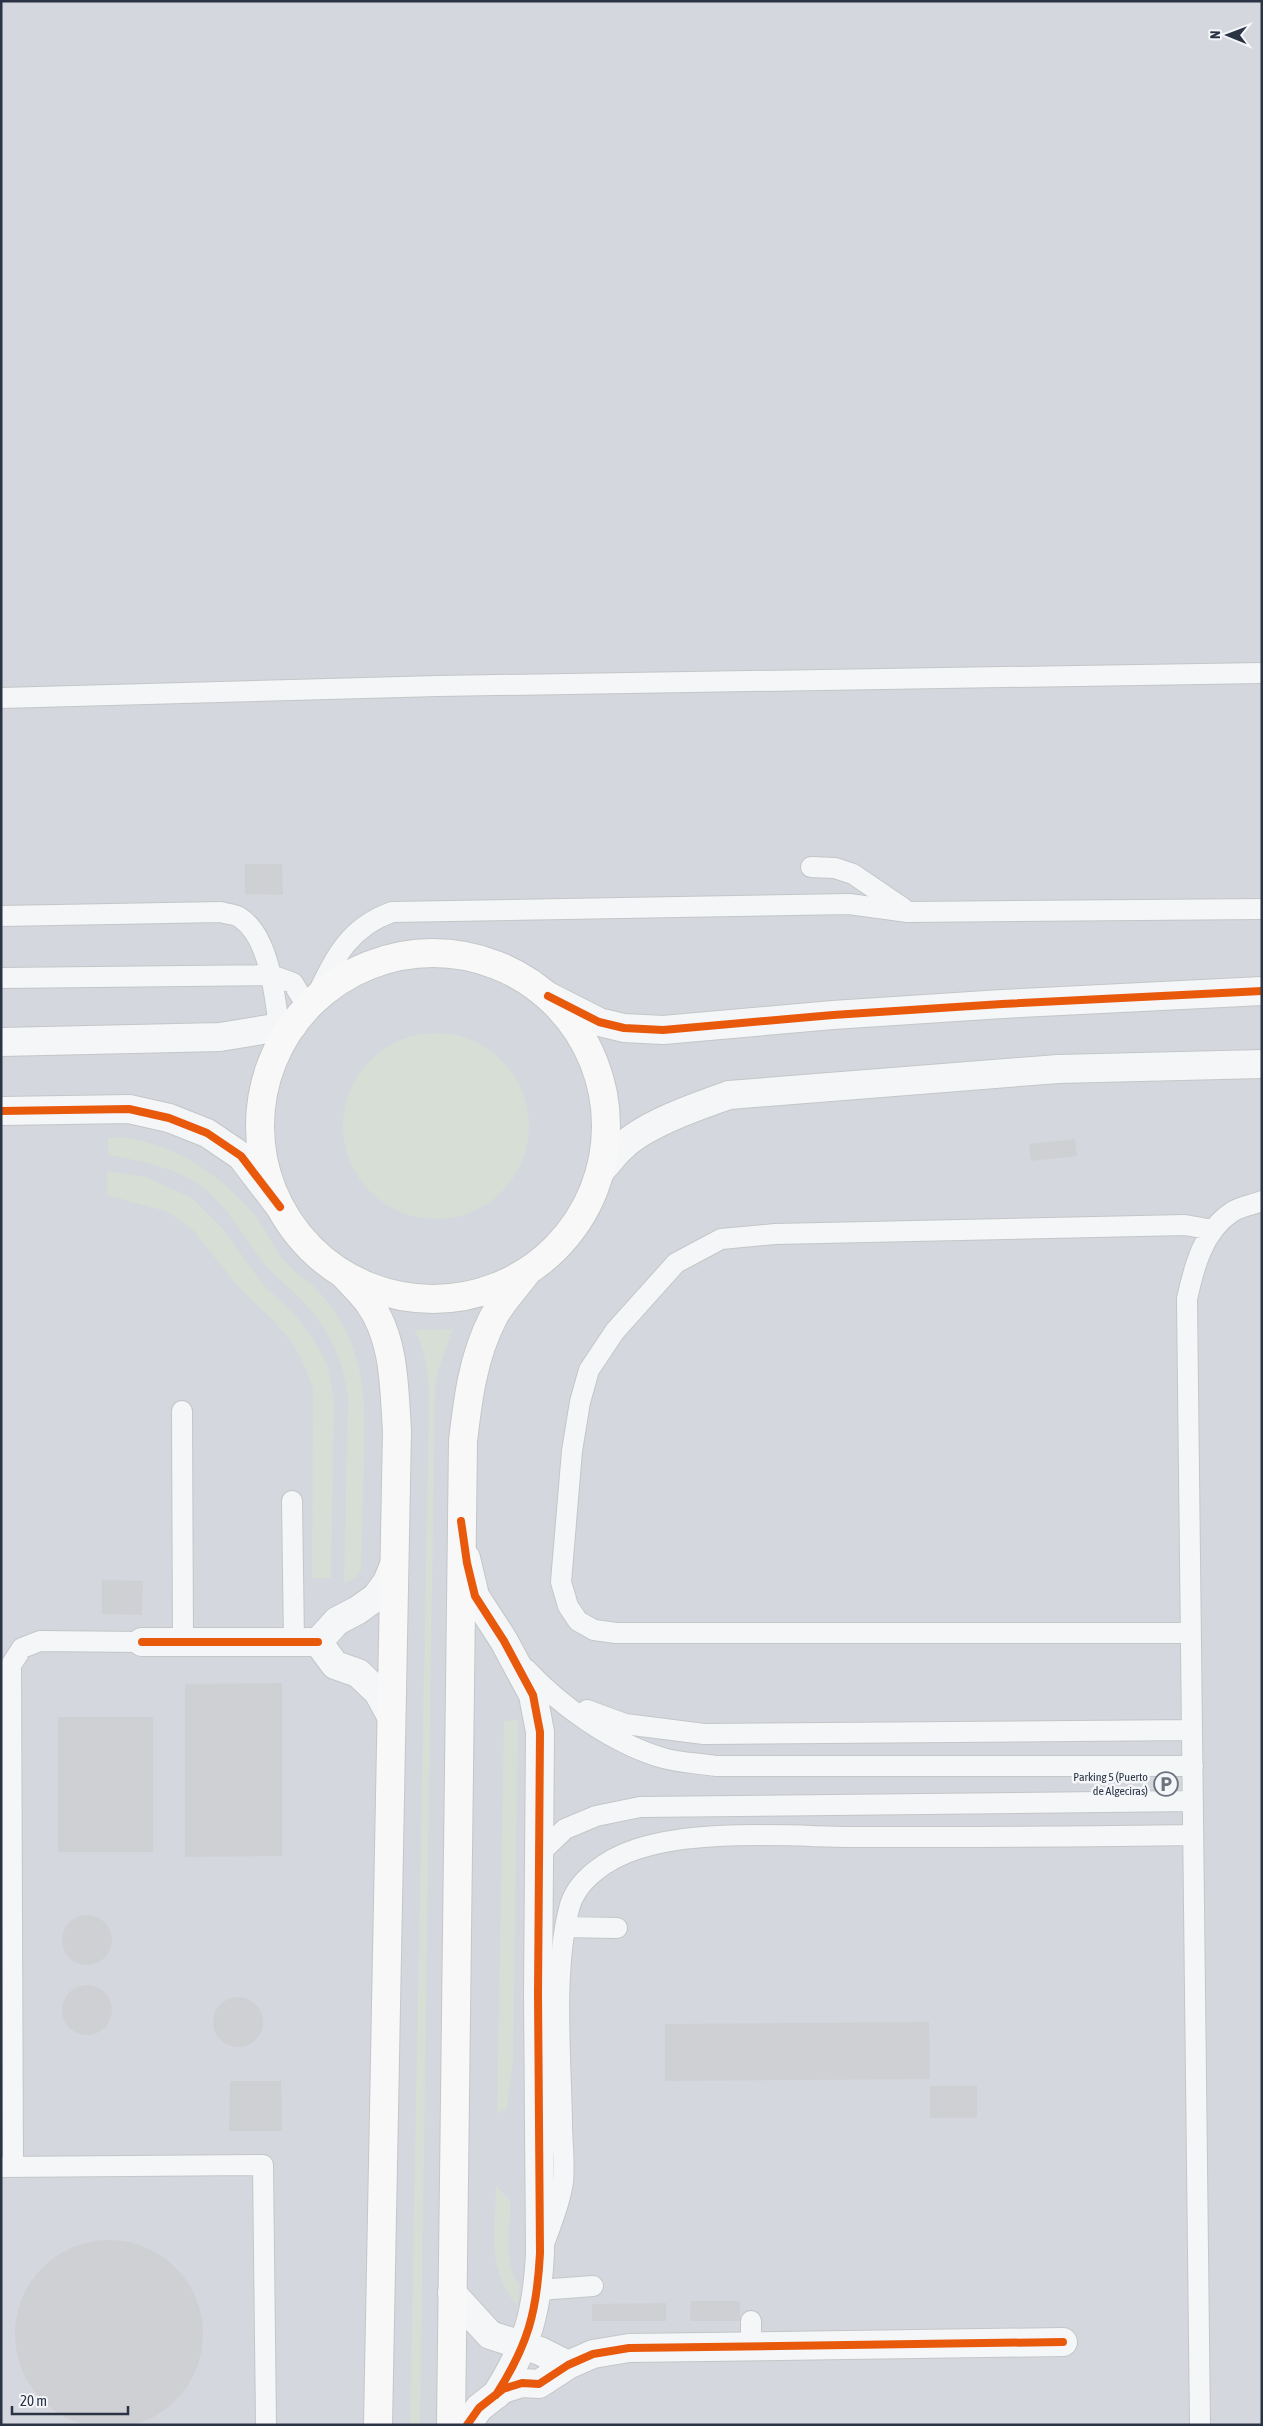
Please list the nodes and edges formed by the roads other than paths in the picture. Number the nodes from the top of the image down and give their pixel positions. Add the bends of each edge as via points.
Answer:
1 (1262, 673) edge
2 (1, 698) edge
3 (811, 867) dead end
4 (1262, 909) edge
5 (908, 912) junction
6 (1, 916) edge
7 (271, 975) junction
8 (1, 978) edge
9 (1262, 991) edge
10 (548, 996) junction
11 (295, 1021) junction
12 (1, 1042) edge
13 (1262, 1064) edge
14 (1, 1111) edge
15 (601, 1170) junction
16 (1262, 1202) edge
17 (280, 1207) junction
18 (1213, 1230) junction
19 (527, 1272) junction
20 (345, 1276) junction
21 (182, 1411) dead end
22 (292, 1501) dead end
23 (461, 1521) junction
24 (394, 1565) junction
25 (1191, 1633) junction
26 (183, 1641) junction
27 (142, 1642) joint
28 (306, 1642) junction
29 (511, 1653) junction
30 (555, 1696) junction
31 (6, 1706) edge
32 (391, 1716) junction
33 (1192, 1730) junction
34 (1192, 1766) junction
35 (1192, 1801) junction
36 (1193, 1835) junction
37 (539, 1854) junction
38 (565, 1927) junction
39 (618, 1928) dead end
40 (7, 2167) edge
41 (540, 2253) junction
42 (593, 2286) dead end
43 (538, 2290) junction
44 (452, 2293) junction
45 (1063, 2342) dead end
46 (524, 2346) junction
47 (568, 2365) junction
48 (496, 2395) junction
49 (266, 2425) edge
50 (378, 2425) edge
51 (451, 2425) edge
52 (467, 2425) edge
53 (1200, 2425) edge

1 - 2 lane via 438,686
3 - 5 lane via 835,868 853,874
4 - 5 lane
5 - 11 lane via 849,904 392,912 373,919 356,931
6 - 7 lane via 220,912 239,917 253,931 267,956
7 - 8 lane
7 - 11 lane
7 - 11 lane via 293,983
9 - 10 street via 992,1004 663,1030 624,1028 599,1022
10 - 11 main road via 522,976 493,963 462,955 430,952 398,956 368,966 340,981
10 - 15 main road via 570,1018 599,1075 606,1107 606,1139
11 - 12 street via 220,1038
11 - 17 main road via 266,1082 261,1114 268,1178
13 - 15 street via 1058,1069 729,1095 685,1110 651,1128 623,1146
14 - 17 street via 129,1109 169,1118 207,1133 241,1156
15 - 19 main road via 590,1201 574,1228 553,1252
16 - 18 lane via 1233,1211
17 - 20 main road via 319,1257
18 - 25 lane via 1195,1263 1187,1299
18 - 25 lane via 1176,1225 775,1234 722,1239 676,1264 615,1331 589,1370 572,1451 561,1582 568,1606 578,1621 594,1630 616,1633
19 - 20 main road via 492,1290 469,1297 437,1300 405,1298 374,1290
19 - 23 main road via 493,1317 470,1385 463,1441
20 - 24 main road via 369,1304 386,1335 394,1380 397,1431
21 - 26 lane
22 - 28 lane
23 - 29 street via 475,1596
23 - 44 main road
24 - 28 street via 376,1597
24 - 32 main road
25 - 33 lane
26 - 27 street
26 - 28 street
27 - 31 lane via 30,1643 15,1656 11,1665
28 - 32 street via 335,1665 358,1673 378,1692
29 - 30 lane
29 - 37 street via 534,1695 538,1712
30 - 33 lane via 625,1724 704,1734
30 - 34 lane via 572,1711 612,1736 663,1758 716,1766
31 - 40 lane
32 - 50 main road
33 - 34 lane
34 - 35 lane
35 - 36 lane
35 - 37 lane via 640,1807 596,1816 565,1829
36 - 38 lane via 1078,1838 734,1836 666,1842 612,1859 593,1873 580,1886 569,1906
36 - 53 lane
37 - 41 street
38 - 39 lane
38 - 41 lane via 561,1980 563,2181
40 - 49 lane via 263,2165
41 - 43 street
42 - 43 lane
43 - 46 street
44 - 46 street via 490,2335
44 - 51 main road
45 - 47 street via 751,2334 593,2354
46 - 47 street
46 - 48 street
47 - 48 street via 540,2384 522,2383 503,2389
48 - 52 street via 479,2408

